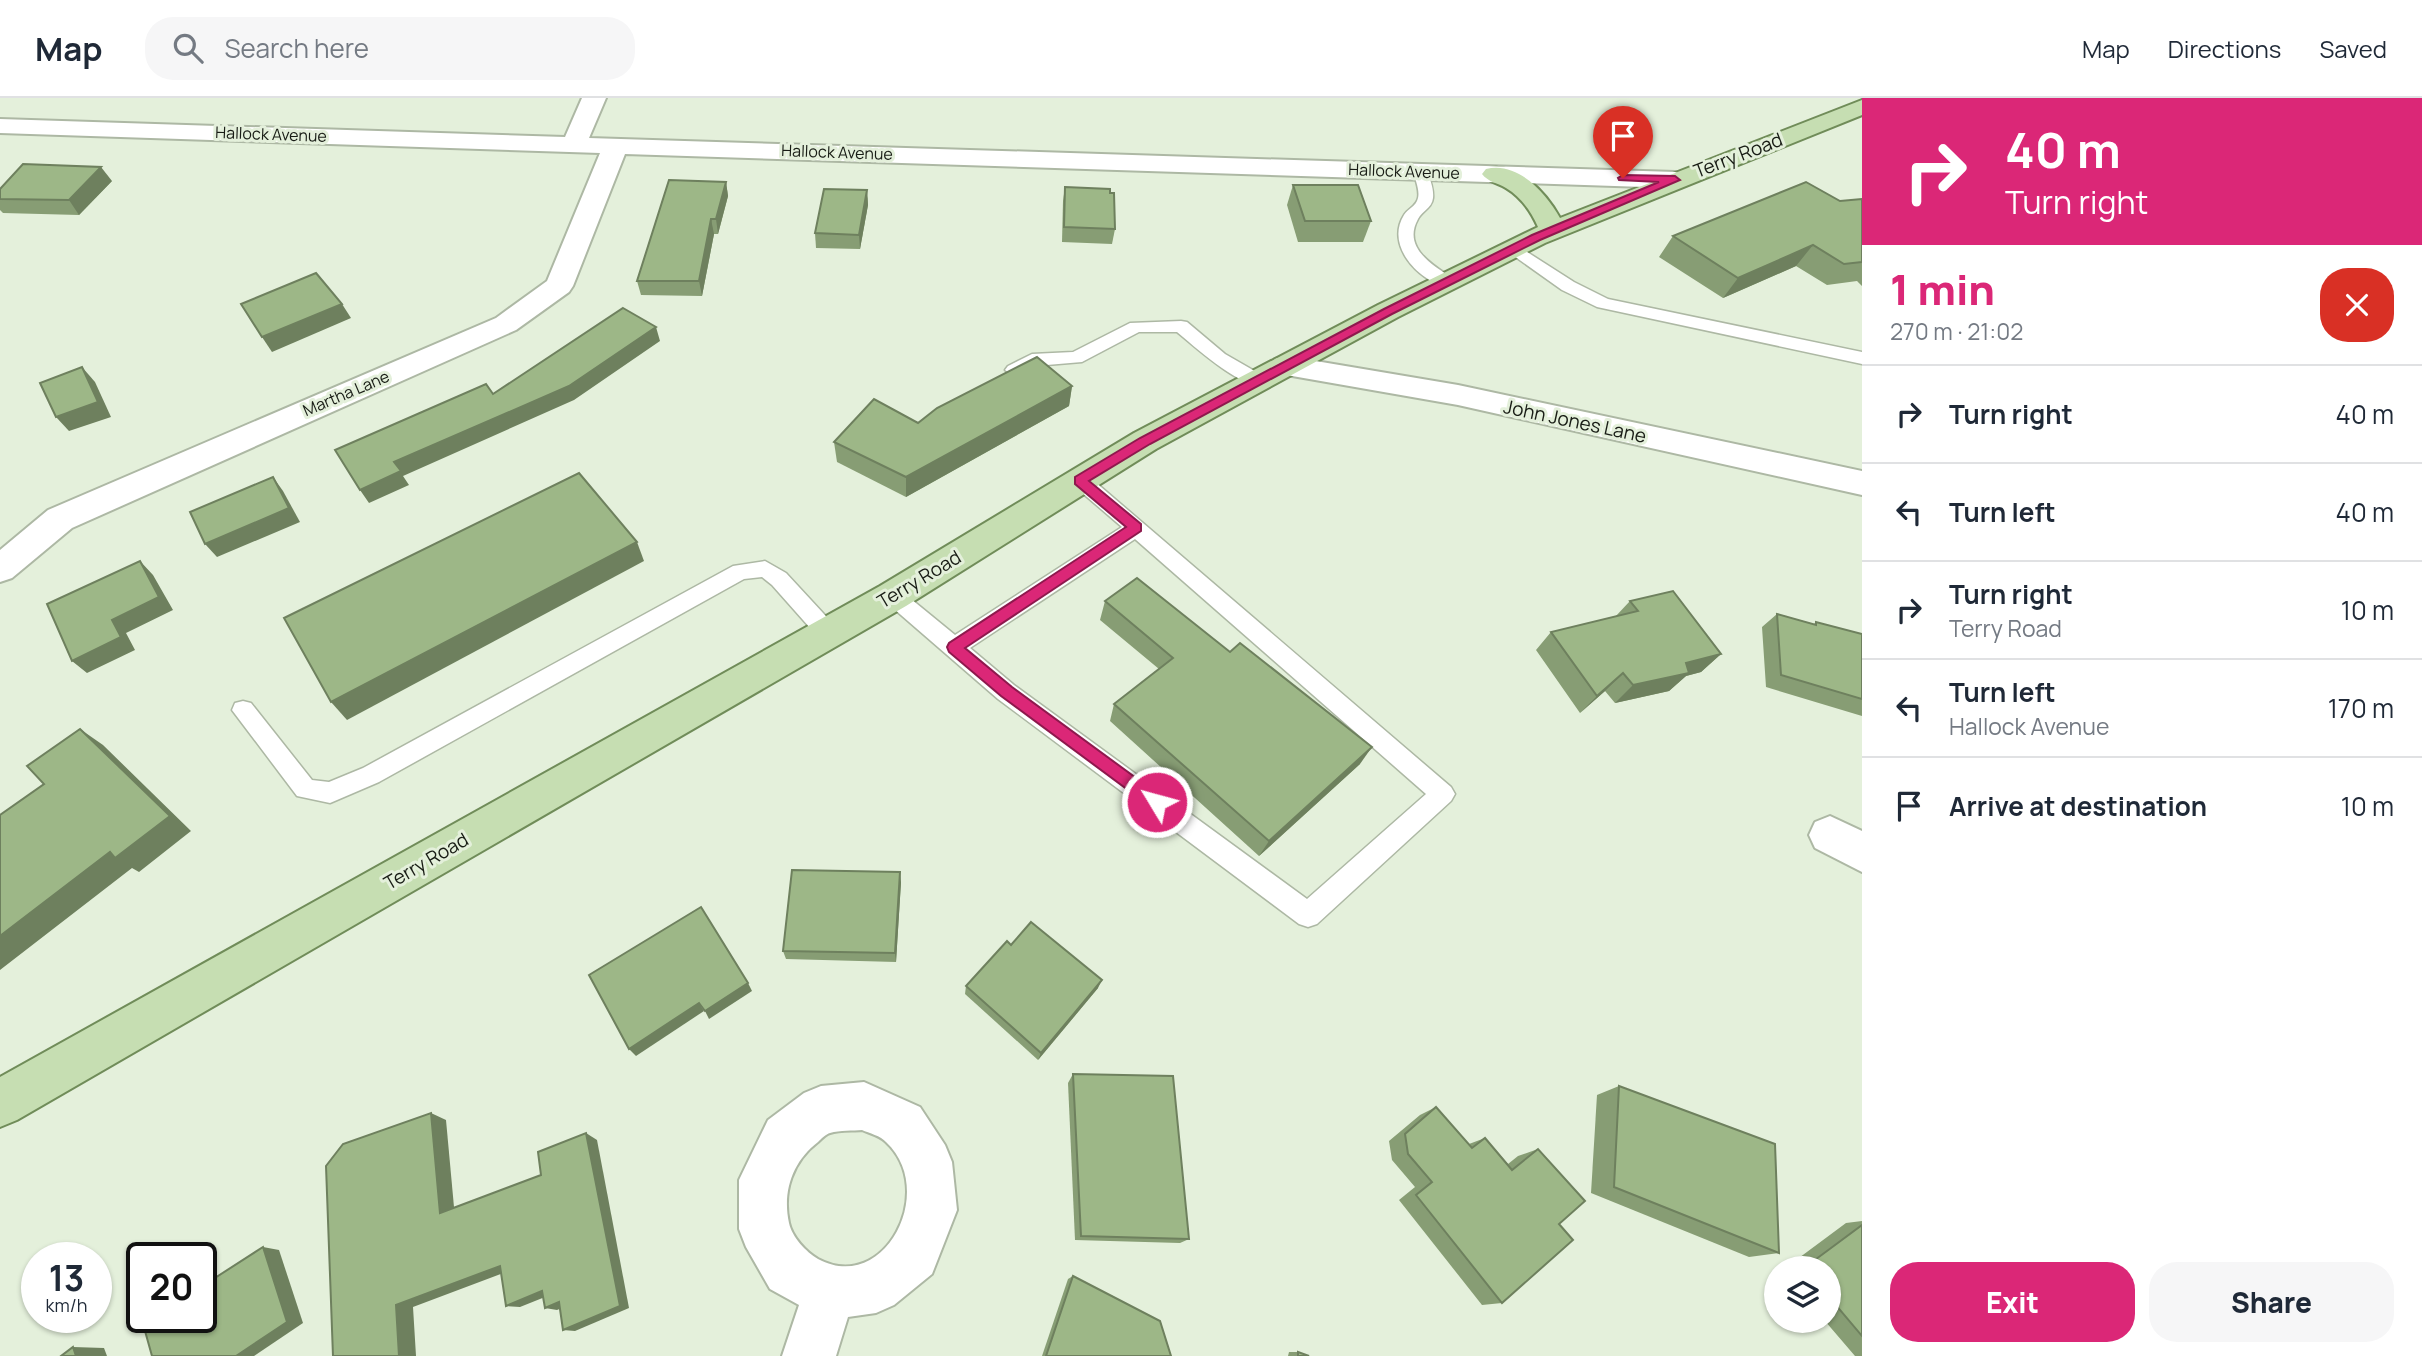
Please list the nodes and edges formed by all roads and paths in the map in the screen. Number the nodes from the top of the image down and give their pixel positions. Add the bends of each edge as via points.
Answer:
1 (594, 98) edge
2 (1862, 107) edge
3 (0, 126) edge
4 (1797, 132) junction
5 (1862, 134) edge
6 (575, 143) junction
7 (615, 145) junction
8 (1420, 171) junction
9 (1494, 174) junction
10 (1675, 180) junction
11 (1553, 230) junction
12 (1513, 248) junction
13 (1447, 282) junction
14 (1862, 358) edge
15 (1273, 373) junction
16 (998, 379) edge
17 (1080, 480) junction
18 (1862, 483) edge
19 (1136, 528) junction
20 (0, 569) edge
21 (893, 596) junction
22 (827, 632) junction
23 (954, 647) junction
24 (243, 710) dead end
25 (0, 1102) edge
26 (829, 1293) dead end
27 (809, 1356) edge

1 - 6 street
2 - 4 main road, Terry Road
3 - 6 street, Hallock Avenue
4 - 5 main road
4 - 10 main road, Terry Road
6 - 7 street, Hallock Avenue
7 - 8 street, Hallock Avenue
7 - 20 street, Martha Lane via 559,286 506,324 60,519
8 - 9 street, Hallock Avenue
8 - 13 lane via 1426,202 1411,216 1405,242 1408,253
9 - 10 street, Hallock Avenue
9 - 11 main road via 1522,186 1536,199
10 - 11 main road, Terry Road
11 - 12 main road, Terry Road
12 - 13 main road, Terry Road
12 - 14 lane via 1568,286 1603,303
13 - 15 main road, Terry Road
15 - 16 lane via 1219,358 1181,326 1136,327 1076,358 1032,360
15 - 17 main road, Terry Road
15 - 18 street, John Jones Lane via 1458,395
17 - 19 lane
17 - 21 main road, Terry Road
19 - 23 lane
19 - 23 lane via 1443,794 1308,915 1006,692
21 - 22 main road, Terry Road
21 - 23 lane
22 - 24 lane via 765,569 740,572 371,775 330,793 305,789
22 - 25 main road, Terry Road
26 - 27 street

